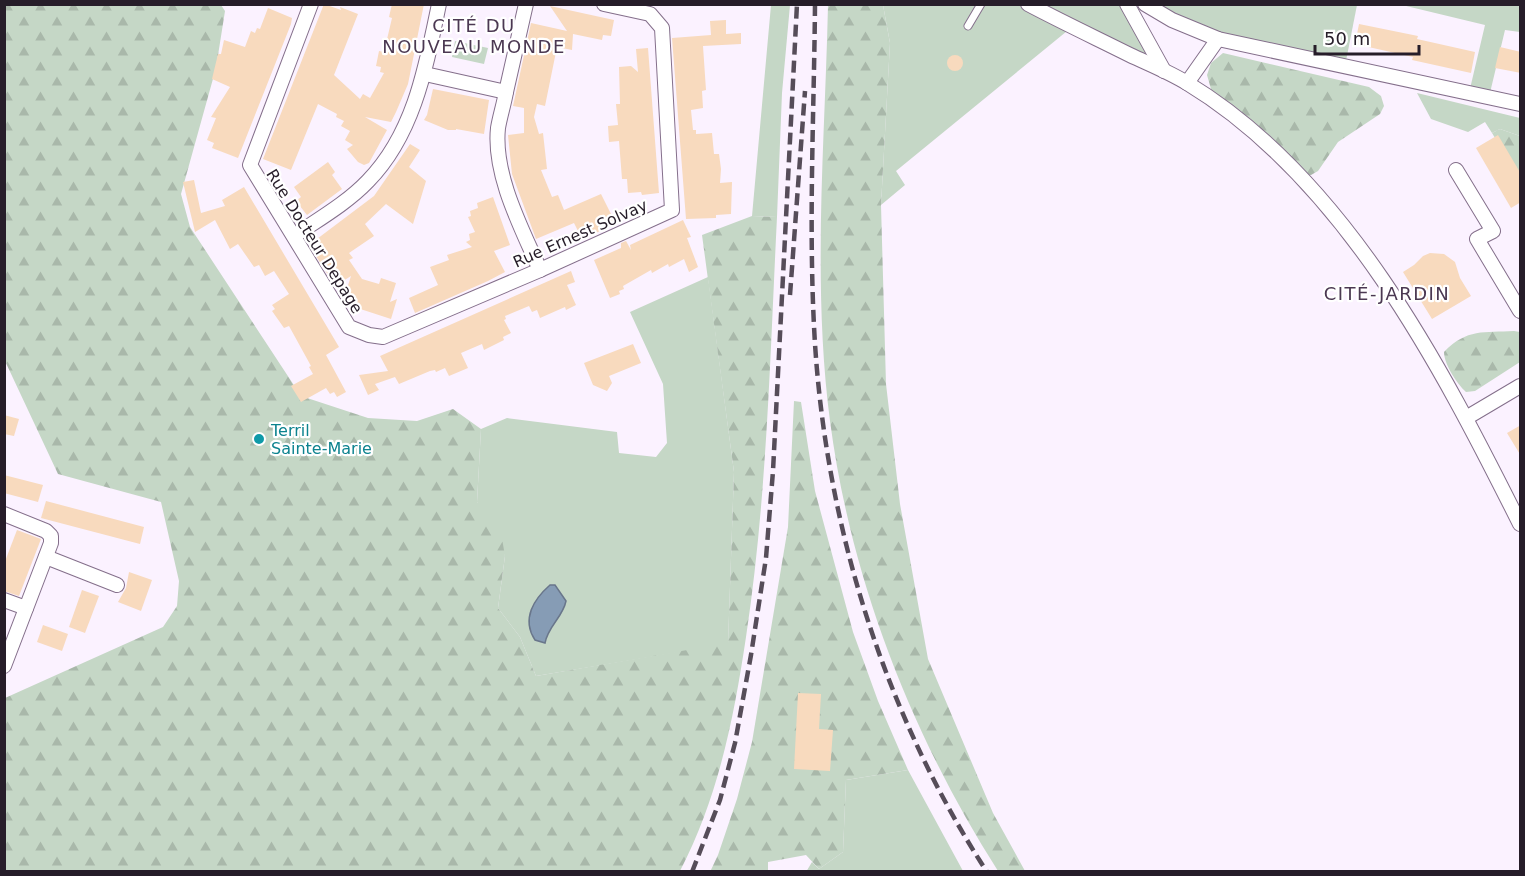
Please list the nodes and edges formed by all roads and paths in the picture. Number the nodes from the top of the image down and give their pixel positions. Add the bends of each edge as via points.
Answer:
1 (311, 4) edge
2 (439, 4) edge
3 (526, 4) edge
4 (604, 4) edge
5 (981, 4) edge
6 (1028, 4) edge
7 (1127, 4) edge
8 (1145, 4) edge
9 (968, 26) dead end
10 (1218, 39) junction
11 (1164, 71) junction
12 (425, 74) junction
13 (1187, 83) junction
14 (506, 92) junction
15 (1521, 104) edge
16 (1456, 170) dead end
17 (294, 236) junction
18 (540, 270) junction
19 (1521, 311) edge
20 (383, 337) joint
21 (1521, 386) edge
22 (1466, 418) junction
23 (4, 514) edge
24 (1521, 524) edge
25 (46, 556) junction
26 (117, 585) dead end
27 (4, 600) edge
28 (26, 608) junction
29 (4, 666) edge

1 - 17 street, Rue Docteur Depage via 250,165
2 - 12 street
3 - 14 street
4 - 18 street, Rue Ernest Solvay via 650,14 662,28 672,210
5 - 9 lane
6 - 11 street
7 - 11 street
8 - 10 street
10 - 13 street
10 - 15 street
11 - 13 street
12 - 14 street
12 - 17 street via 403,131 383,165 349,198
13 - 22 street via 1257,136 1340,222 1383,280
14 - 18 street via 498,129 501,164 510,201
16 - 19 street via 1493,231 1477,239
17 - 20 street, Rue Docteur Depage via 349,327
18 - 20 street, Rue Ernest Solvay
21 - 22 street
22 - 24 street
23 - 25 street via 51,536
25 - 26 street
25 - 28 street
27 - 28 street
28 - 29 street

